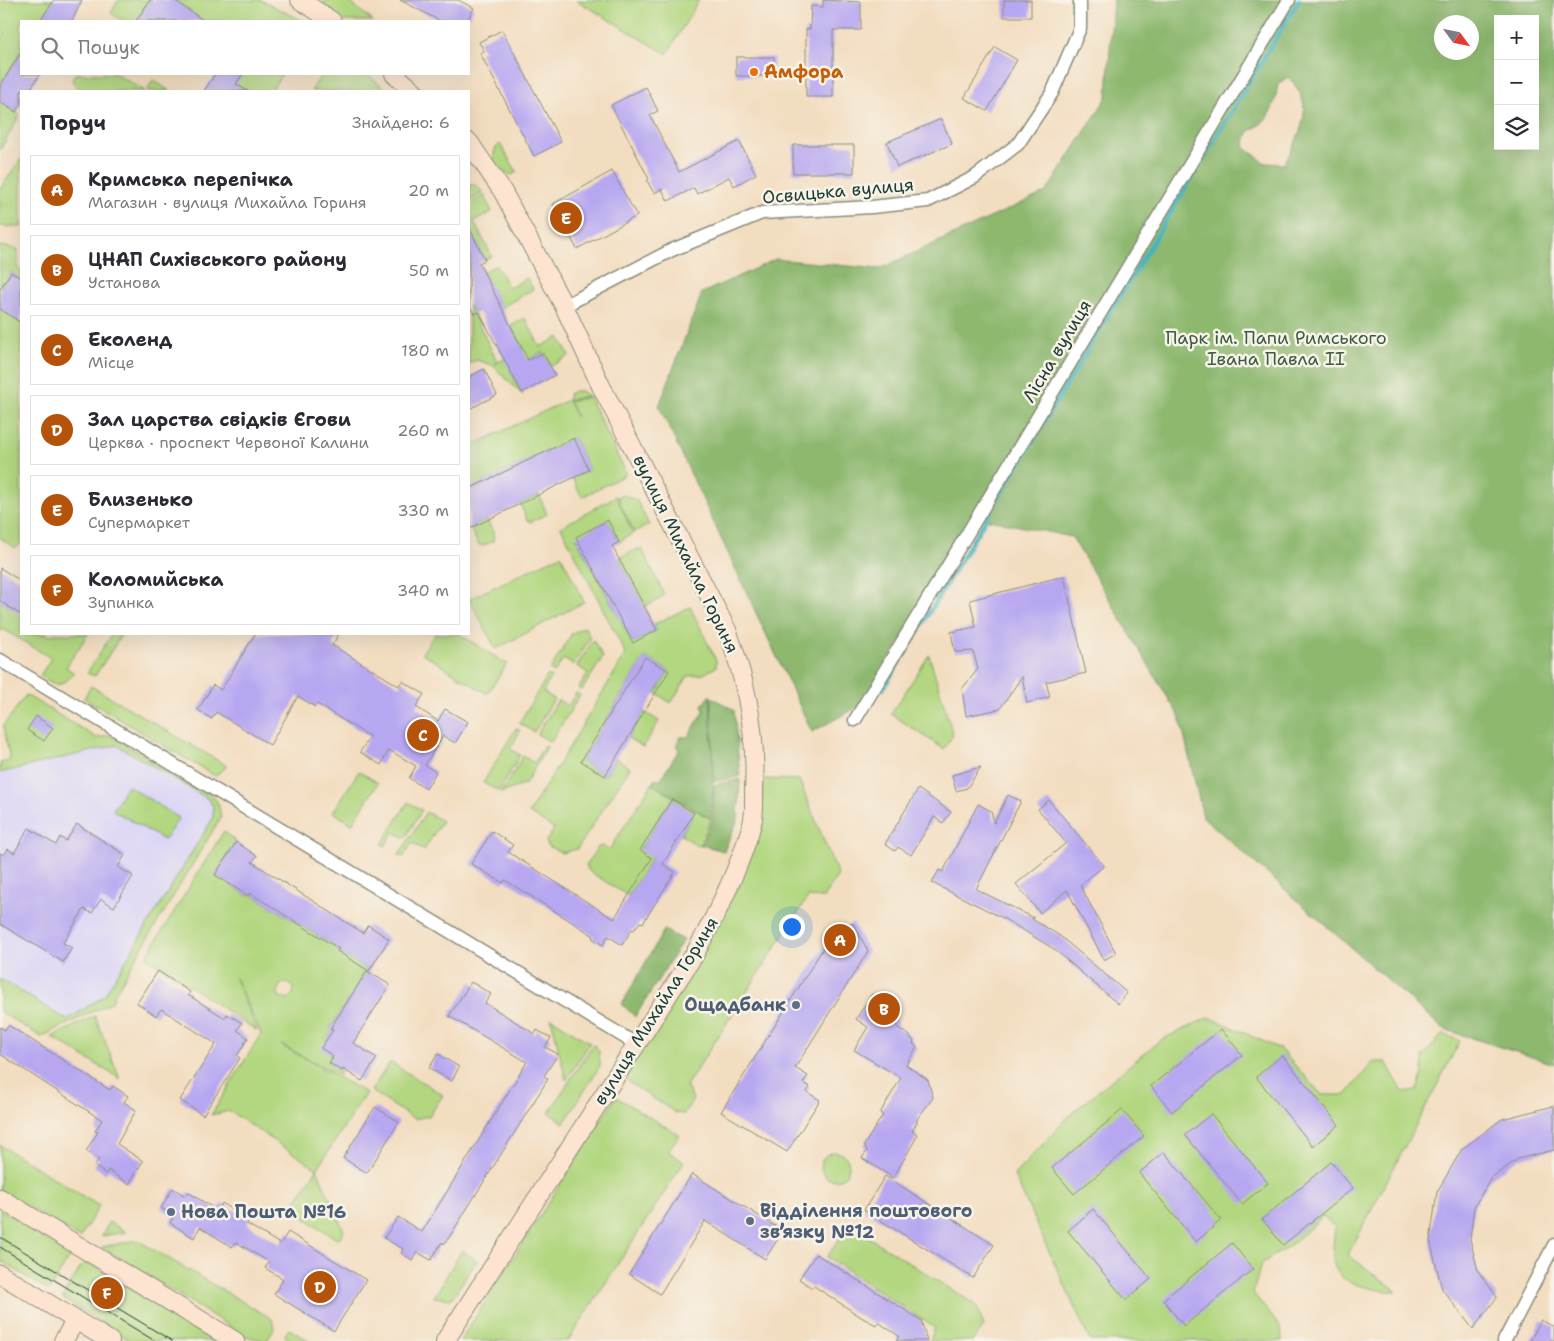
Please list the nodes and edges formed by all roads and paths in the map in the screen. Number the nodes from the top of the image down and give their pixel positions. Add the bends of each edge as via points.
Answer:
1 (1080, 0) edge
2 (1289, 0) edge
3 (308, 2) edge
4 (331, 20) edge
5 (395, 75) edge
6 (413, 90) edge
7 (470, 143) edge
8 (564, 306) junction
9 (0, 660) edge
10 (855, 720) dead end
11 (636, 1044) junction
12 (0, 1198) edge
13 (1554, 1245) edge
14 (0, 1274) edge
15 (76, 1320) junction
16 (63, 1341) edge
17 (110, 1341) edge
18 (235, 1341) edge
19 (445, 1341) edge
20 (1504, 1341) edge

1 - 8 street, Освицька вулиця via 1080,28 1052,93 1018,144 975,177 928,201 762,213 672,250
2 - 10 street, Лісна вулиця
3 - 4 street
5 - 6 street
7 - 8 street, вулиця Михайла Гориня via 504,192
8 - 11 street, вулиця Михайла Гориня via 601,386 727,630 742,669 756,762 752,822 721,906 694,955
9 - 11 street
11 - 19 street, вулиця Михайла Гориня
12 - 18 street
13 - 20 street
14 - 15 street
15 - 16 street
15 - 17 street

